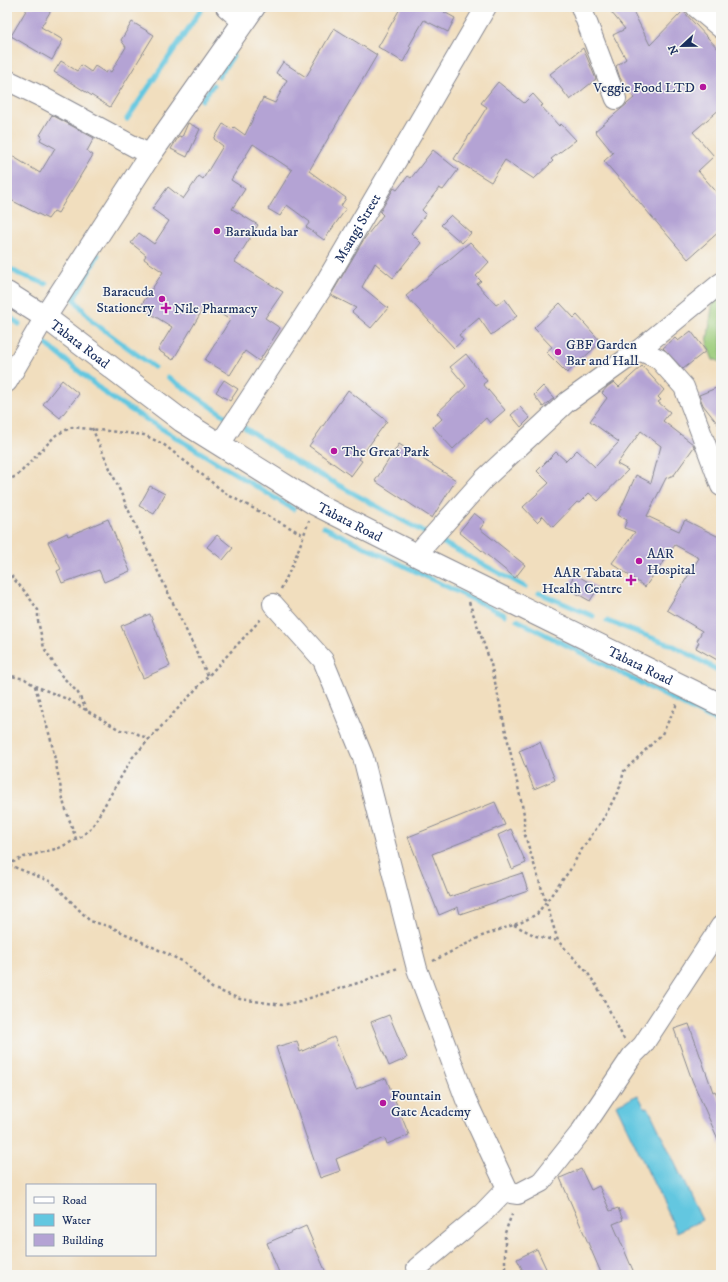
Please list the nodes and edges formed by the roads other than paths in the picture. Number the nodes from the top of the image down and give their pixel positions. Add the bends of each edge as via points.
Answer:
1 (226, 7) edge
2 (486, 7) edge
3 (581, 7) edge
4 (696, 7) edge
5 (249, 15) edge
6 (721, 28) edge
7 (7, 80) edge
8 (616, 99) dead end
9 (150, 155) junction
10 (721, 283) edge
11 (7, 294) edge
12 (45, 317) junction
13 (639, 350) junction
14 (7, 381) edge
15 (220, 444) junction
16 (721, 486) edge
17 (416, 556) junction
18 (273, 604) road end
19 (721, 705) edge
20 (721, 926) edge
21 (512, 1191) junction
22 (417, 1268) dead end

1 - 5 street
2 - 15 street, Msangi Street via 321,290
3 - 8 street
4 - 6 street
5 - 9 main road
7 - 9 street
9 - 12 main road
10 - 13 street
11 - 12 main road, Tabata Road
12 - 14 street
12 - 15 main road, Tabata Road via 182,421
13 - 16 street via 659,359 684,387
13 - 17 street via 561,407 484,479
15 - 17 main road, Tabata Road via 315,504
17 - 19 main road, Tabata Road
18 - 21 street via 323,660 362,756 416,965 466,1100
20 - 21 street via 643,1045 632,1056 580,1134 541,1182
21 - 22 street

